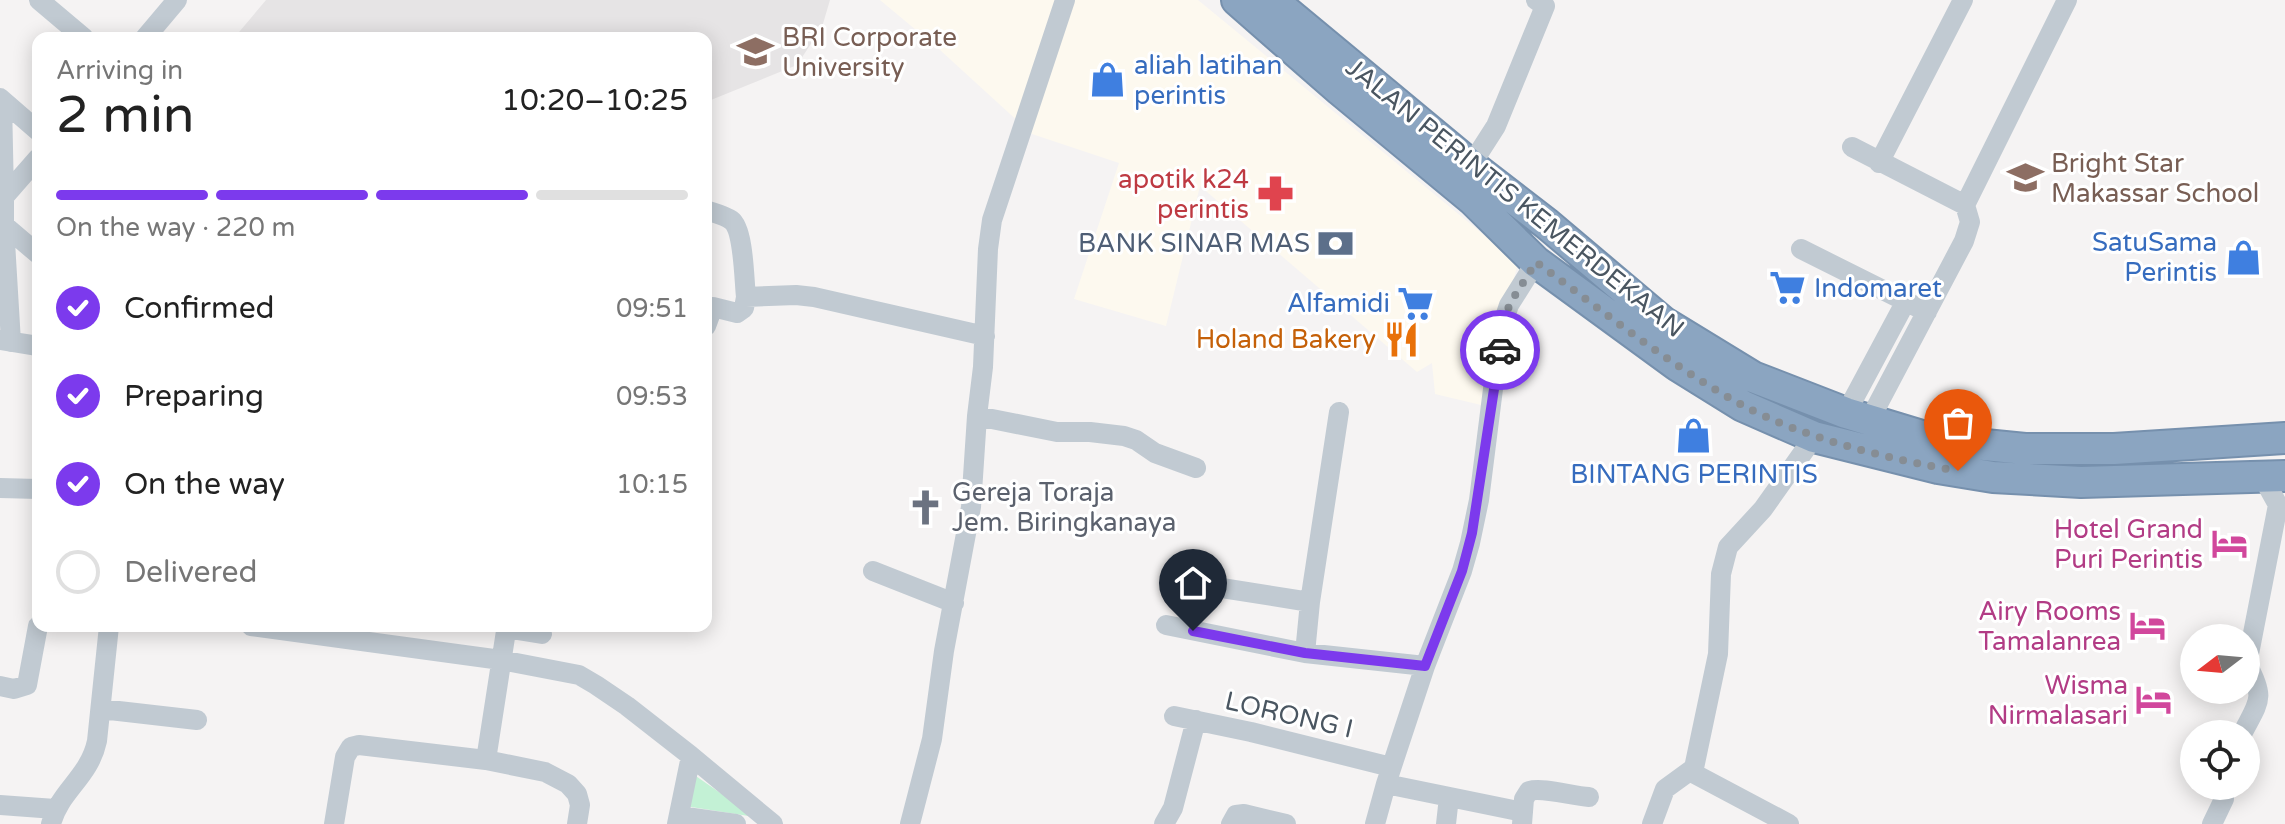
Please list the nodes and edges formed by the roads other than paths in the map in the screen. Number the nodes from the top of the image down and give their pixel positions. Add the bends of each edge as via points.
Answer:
1 (39, 0) edge
2 (177, 0) edge
3 (1065, 0) edge
4 (1237, 0) edge
5 (1536, 0) edge
6 (1963, 0) edge
7 (2067, 0) edge
8 (1269, 8) edge
9 (77, 32) edge
10 (150, 32) edge
11 (1, 99) edge
12 (32, 126) edge
13 (1852, 147) dead end
14 (1879, 163) junction
15 (32, 165) edge
16 (1471, 165) junction
17 (4, 197) junction
18 (1965, 205) junction
19 (712, 213) edge
20 (4, 225) junction
21 (32, 249) edge
22 (1801, 249) dead end
23 (1536, 262) junction
24 (746, 297) junction
25 (1906, 301) junction
26 (1927, 312) junction
27 (712, 313) edge
28 (985, 336) junction
29 (5, 341) edge
30 (32, 345) edge
31 (1339, 412) dead end
32 (977, 416) junction
33 (1858, 417) junction
34 (1814, 437) junction
35 (2285, 438) edge
36 (1196, 468) dead end
37 (2273, 476) edge
38 (0, 488) edge
39 (32, 489) edge
40 (873, 571) dead end
41 (1190, 583) dead end
42 (1310, 602) junction
43 (954, 603) junction
44 (1166, 625) dead end
45 (37, 632) edge
46 (108, 632) edge
47 (294, 632) edge
48 (507, 632) edge
49 (524, 632) edge
50 (542, 634) dead end
51 (1305, 653) junction
52 (501, 660) junction
53 (1425, 666) junction
54 (0, 686) edge
55 (101, 709) junction
56 (1174, 716) dead end
57 (197, 720) dead end
58 (1196, 720) junction
59 (2249, 720) edge
60 (691, 756) junction
61 (486, 760) junction
62 (1691, 772) junction
63 (1389, 775) junction
64 (1449, 797) junction
65 (1589, 797) dead end
66 (2224, 800) edge
67 (0, 805) edge
68 (1523, 818) edge
69 (52, 819) edge
70 (678, 820) edge
71 (334, 824) edge
72 (577, 824) edge
73 (736, 824) edge
74 (773, 824) edge
75 (910, 824) edge
76 (1164, 824) edge
77 (1231, 824) edge
78 (1286, 824) edge
79 (1375, 824) edge
80 (1446, 824) edge
81 (1652, 824) edge
82 (1789, 824) edge
83 (2212, 824) edge

1 - 9 street
2 - 10 street
3 - 28 street via 992,220
4 - 8 highway, JALAN PERINTIS KEMERDEKAAN
5 - 16 street via 1545,6 1533,39 1496,126
6 - 14 street
7 - 18 street
8 - 16 highway, JALAN PERINTIS KEMERDEKAAN
8 - 23 highway, JALAN PERINTIS KEMERDEKAAN via 1340,90 1473,200
11 - 12 street
11 - 17 street
13 - 14 street
14 - 18 street
15 - 17 street
16 - 33 highway, JALAN PERINTIS KEMERDEKAAN via 1663,322 1753,377
17 - 20 street
18 - 26 street via 1970,222 1964,241
19 - 24 street via 737,227
20 - 21 street
20 - 29 street
22 - 25 street
23 - 34 highway, JALAN PERINTIS KEMERDEKAAN via 1677,365 1743,406
23 - 53 street via 1506,314 1472,533
24 - 27 street via 737,313
24 - 28 street via 814,297
25 - 26 street
25 - 33 street
26 - 33 street
28 - 32 street
29 - 30 street
31 - 42 street
32 - 36 street via 1057,432 1124,436
32 - 43 street via 971,507
33 - 35 highway, JALAN PERINTIS KEMERDEKAAN via 1935,440 2025,449
34 - 37 highway, JALAN PERINTIS KEMERDEKAAN via 1993,477 2081,482
34 - 62 street via 1763,509 1728,547 1721,574 1714,679
37 - 59 street via 2278,505 2247,664 2260,699
38 - 39 street
40 - 43 street
41 - 42 street
42 - 51 street
43 - 75 street via 937,715
44 - 51 street
45 - 54 street via 27,685
46 - 55 street
47 - 52 street
48 - 52 street
49 - 50 street
51 - 53 street
52 - 60 street via 579,675
52 - 61 street
53 - 63 street
55 - 57 street
55 - 69 street via 94,756
56 - 58 street, LORONG I
58 - 63 street, LORONG I
58 - 76 street
60 - 70 street
60 - 74 street
61 - 71 street via 354,746 345,757
61 - 72 street via 537,769 568,784 580,802
62 - 81 street via 1665,789
62 - 82 street
63 - 64 street, LORONG I
63 - 79 street
64 - 68 street, LORONG I
64 - 80 street
65 - 68 street via 1536,789 1525,794
66 - 83 street
67 - 69 street
70 - 73 street
77 - 78 street via 1236,815 1244,814

